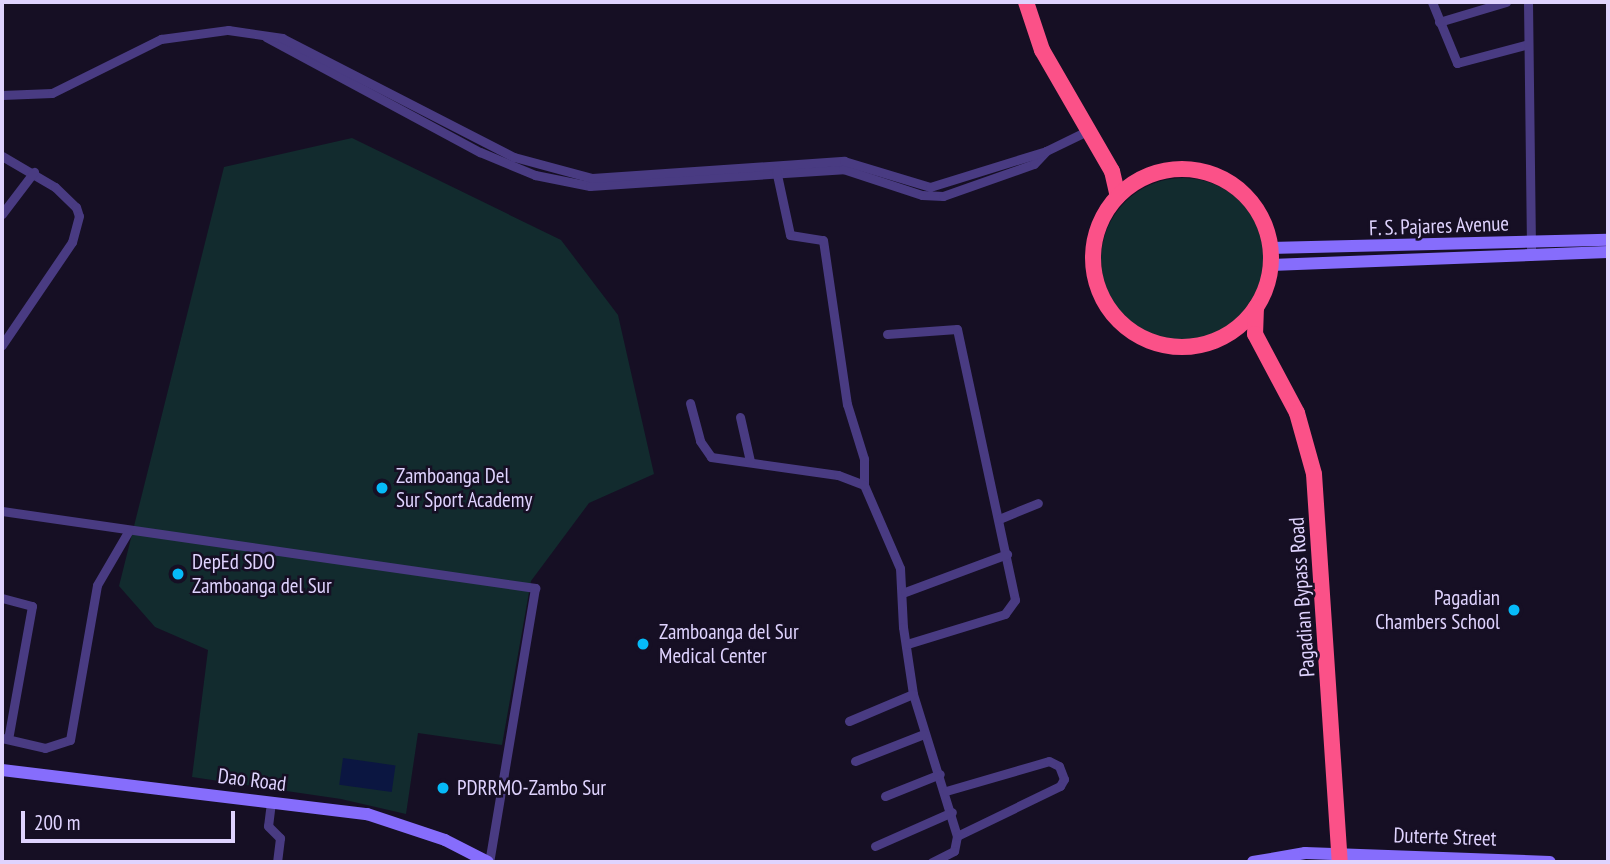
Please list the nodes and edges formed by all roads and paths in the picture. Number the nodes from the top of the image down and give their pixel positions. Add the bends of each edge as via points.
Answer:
1 (1026, 2) edge
2 (1432, 2) edge
3 (1506, 2) edge
4 (1528, 2) edge
5 (1439, 22) junction
6 (1525, 45) junction
7 (2, 95) edge
8 (1087, 131) junction
9 (2, 156) edge
10 (775, 169) junction
11 (1112, 171) junction
12 (34, 172) junction
13 (1138, 181) junction
14 (1118, 196) junction
15 (2, 214) edge
16 (1608, 239) edge
17 (1530, 242) junction
18 (1270, 248) junction
19 (1608, 252) edge
20 (1531, 256) junction
21 (1270, 265) junction
22 (1256, 307) junction
23 (1231, 332) junction
24 (887, 334) dead end
25 (1258, 342) junction
26 (2, 345) edge
27 (690, 402) dead end
28 (740, 417) dead end
29 (750, 461) junction
30 (864, 485) junction
31 (1038, 503) dead end
32 (2, 512) edge
33 (999, 519) junction
34 (128, 532) junction
35 (1007, 554) junction
36 (905, 592) junction
37 (2, 598) edge
38 (907, 644) junction
39 (913, 694) junction
40 (849, 721) dead end
41 (924, 734) junction
42 (5, 738) edge
43 (855, 761) dead end
44 (2, 770) edge
45 (940, 774) junction
46 (946, 791) junction
47 (885, 796) dead end
48 (271, 802) junction
49 (953, 812) junction
50 (957, 836) junction
51 (875, 846) dead end
52 (1339, 858) edge
53 (277, 862) edge
54 (489, 862) edge
55 (932, 862) edge
56 (1253, 862) edge
57 (1550, 862) edge

1 - 8 highway via 1042,50
2 - 5 street
3 - 5 street
4 - 6 street
5 - 6 street via 1457,63
6 - 17 street
7 - 10 street via 52,93 173,36 228,30 282,38 455,130 538,167 593,178
8 - 10 street via 1046,151 1034,164 943,196 922,195 843,169
8 - 11 highway
9 - 12 street
10 - 30 street via 790,234 823,240 847,404 864,459
11 - 13 highway
11 - 14 highway
12 - 15 street
12 - 26 street via 76,206 79,222 72,242
13 - 14 highway
13 - 18 highway via 1176,169 1215,175 1253,204
14 - 23 highway via 1100,226 1094,261 1102,295 1114,315 1142,337 1175,346 1210,342
16 - 17 main road, F. S. Pajares Avenue
17 - 18 main road, F. S. Pajares Avenue
17 - 20 street
18 - 21 highway
19 - 20 main road, F. S. Pajares Avenue
20 - 21 main road, F. S. Pajares Avenue
21 - 22 highway
22 - 23 highway
22 - 25 highway, Pagadian Bypass Road via 1253,327
23 - 25 highway
24 - 33 street via 957,329
25 - 52 highway, Pagadian Bypass Road via 1297,412 1314,474
27 - 29 street via 707,454
28 - 29 street
29 - 30 street via 838,475
30 - 36 street via 892,544
31 - 33 street
32 - 34 street
33 - 35 street
34 - 42 street via 97,585 70,740 55,748
34 - 54 street via 535,588
35 - 36 street
35 - 38 street via 1015,600 1012,610
36 - 38 street via 902,623
37 - 42 street via 32,606
38 - 39 street
39 - 40 street
39 - 41 street
41 - 43 street
41 - 45 street
44 - 48 main road, Dao Road
45 - 46 street
45 - 47 street
46 - 49 street
46 - 50 street via 1049,761 1059,766 1064,779 1060,786
48 - 53 street via 268,826 279,838
48 - 54 main road, Dao Road via 398,822
49 - 50 street
49 - 51 street
50 - 55 street via 954,851
52 - 56 main road via 1277,856
52 - 57 main road, Duterte Street

